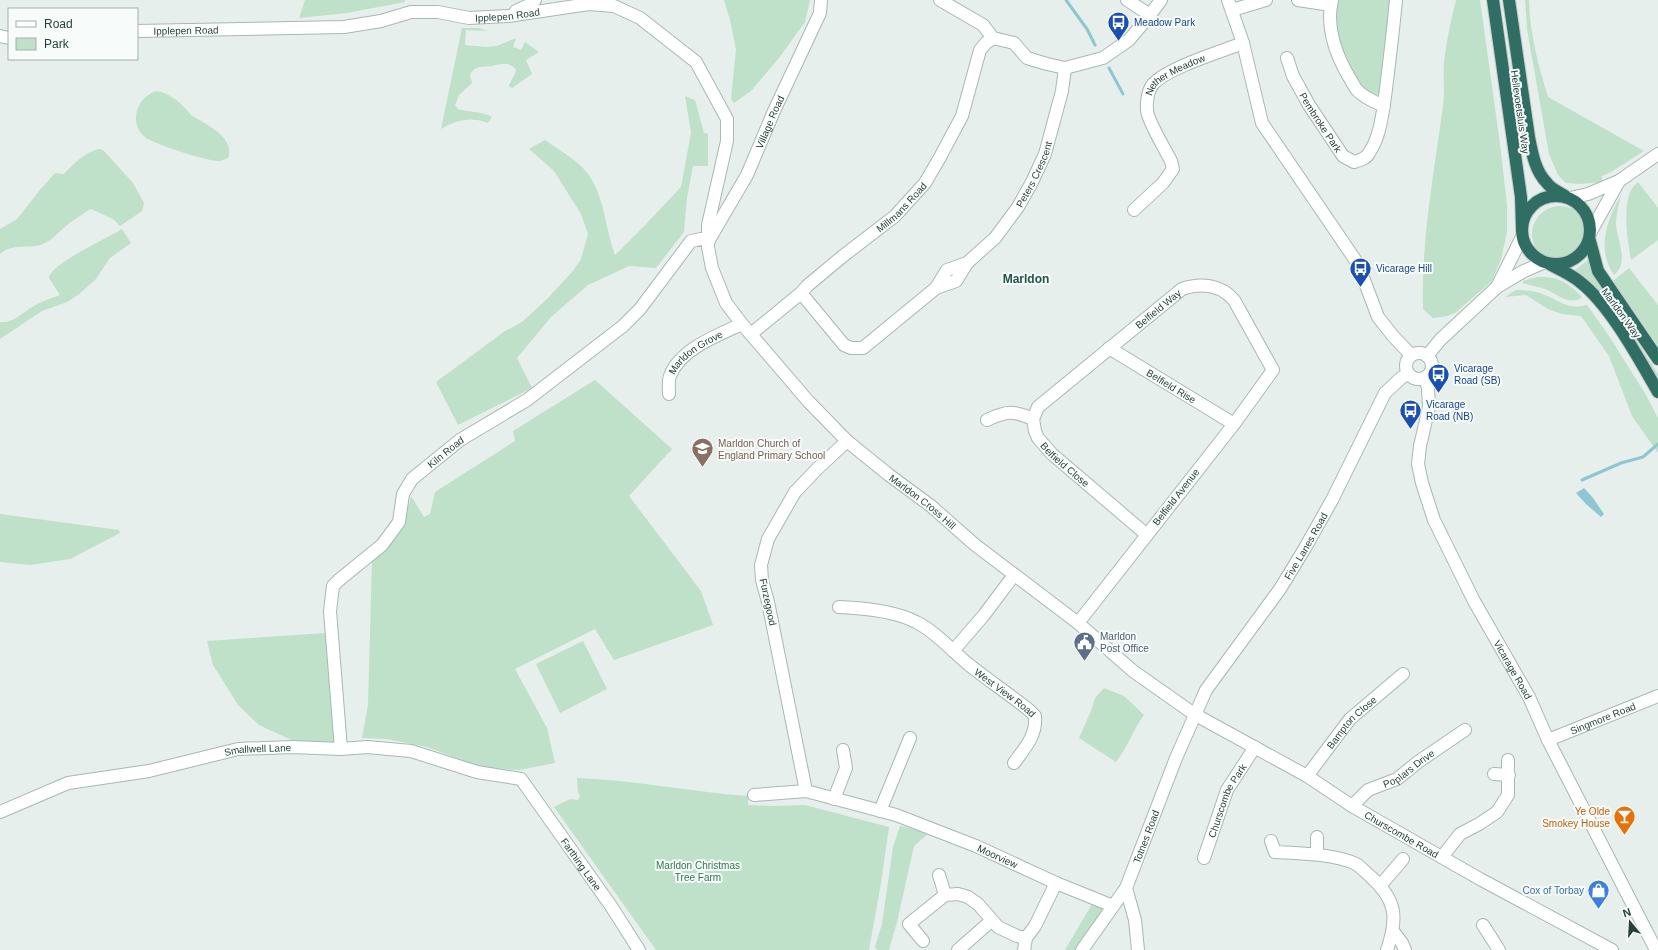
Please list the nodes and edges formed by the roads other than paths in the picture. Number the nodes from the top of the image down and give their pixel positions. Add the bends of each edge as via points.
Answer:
1 (535, 0) edge
2 (821, 0) edge
3 (940, 0) edge
4 (1127, 0) edge
5 (1161, 0) edge
6 (1266, 0) edge
7 (1298, 0) edge
8 (1396, 0) edge
9 (1493, 0) edge
10 (1509, 0) edge
11 (1332, 3) edge
12 (1232, 10) edge
13 (1150, 15) junction
14 (508, 16) junction
15 (138, 31) edge
16 (993, 38) junction
17 (1243, 43) junction
18 (1287, 58) dead end
19 (1065, 68) junction
20 (1384, 106) junction
21 (1658, 154) edge
22 (1619, 181) junction
23 (1568, 197) junction
24 (1134, 210) dead end
25 (1522, 232) junction
26 (1590, 237) junction
27 (708, 241) junction
28 (1547, 263) junction
29 (1497, 287) junction
30 (801, 293) junction
31 (742, 324) junction
32 (751, 334) junction
33 (1109, 348) junction
34 (1412, 355) junction
35 (1427, 356) junction
36 (1658, 359) edge
37 (1273, 370) joint
38 (1408, 374) junction
39 (1425, 378) junction
40 (1658, 392) edge
41 (669, 394) dead end
42 (1033, 419) junction
43 (986, 420) dead end
44 (1234, 424) junction
45 (847, 441) junction
46 (1147, 534) junction
47 (1014, 575) junction
48 (839, 607) dead end
49 (1078, 623) junction
50 (953, 651) junction
51 (1403, 674) dead end
52 (1658, 696) edge
53 (1194, 714) junction
54 (1465, 730) dead end
55 (910, 738) dead end
56 (1548, 740) junction
57 (1255, 747) junction
58 (341, 749) junction
59 (843, 750) dead end
60 (1508, 760) dead end
61 (1014, 763) dead end
62 (1494, 774) dead end
63 (1509, 775) junction
64 (1307, 776) junction
65 (521, 779) joint
66 (806, 791) junction
67 (754, 795) dead end
68 (834, 798) junction
69 (1352, 806) junction
70 (880, 811) junction
71 (0, 812) edge
72 (1317, 837) dead end
73 (1271, 841) dead end
74 (1317, 854) junction
75 (1442, 856) junction
76 (1204, 858) dead end
77 (1402, 859) dead end
78 (939, 875) dead end
79 (1056, 884) junction
80 (1380, 886) junction
81 (1126, 888) junction
82 (945, 895) junction
83 (1113, 906) junction
84 (991, 921) junction
85 (1483, 925) dead end
86 (1393, 931) junction
87 (1026, 938) junction
88 (923, 941) dead end
89 (1606, 949) edge
90 (639, 950) edge
91 (958, 950) edge
92 (1024, 950) edge
93 (1082, 950) edge
94 (1138, 950) edge
95 (1387, 950) edge
96 (1405, 950) edge
97 (1499, 950) edge
98 (1655, 950) edge

1 - 14 street
2 - 27 street, Village Road via 820,13 747,175
3 - 16 street via 983,25
4 - 13 street
5 - 13 street
6 - 12 street
7 - 11 street
8 - 20 street, Pembroke Park
9 - 25 highway, Hellevoetsluis Way via 1520,197
10 - 23 highway, Hellevoetsluis Way via 1533,158 1547,184
11 - 20 street via 1332,39 1346,72 1357,90 1366,98
12 - 17 street
13 - 19 street via 1129,40 1103,58
14 - 15 street, Ipplepen Road via 469,18 438,12 411,12 381,21 344,27
14 - 27 street, Ipplepen Road via 589,4 614,6 640,18 696,62 727,119 727,141 708,225
16 - 19 street via 1014,43 1027,58
16 - 30 street, Millmans Road via 980,50 962,116 925,183 895,216 843,256
17 - 24 street, Nether Meadow via 1187,64 1152,85 1147,112 1173,169
17 - 34 street via 1262,124 1358,264 1378,317
18 - 20 street, Pembroke Park via 1293,76 1309,105 1343,156 1354,162 1362,160 1372,148
19 - 30 street, Peters Crescent via 1055,123 1032,182 996,238 967,262 956,281 936,288 863,348 844,345
21 - 22 street
22 - 23 street via 1588,194
22 - 26 street
23 - 25 highway via 1549,196 1533,204 1525,216
23 - 26 highway via 1581,206 1586,214 1590,223
25 - 28 highway via 1526,246 1532,254
25 - 29 street
26 - 28 highway via 1581,255 1563,263
26 - 36 highway, Marldon Way via 1593,258 1598,270
27 - 31 street, Marldon Cross Hill via 712,268 726,303
27 - 58 street, Kiln Road via 691,241 640,309 623,326 527,400 460,440 412,479 403,494 398,522 382,545 333,586 330,611
28 - 29 street via 1524,271
28 - 40 highway, Marldon Way via 1567,272 1594,295 1608,312
29 - 35 street via 1440,340
30 - 32 street, Millmans Road
31 - 32 street, Marldon Cross Hill
31 - 41 street, Marldon Grove via 708,340 677,363 670,376
32 - 45 street, Marldon Cross Hill
33 - 37 street, Belfield Way via 1182,289 1189,286 1210,286 1227,292 1234,300
33 - 42 street, Belfield Way via 1038,407
33 - 44 street, Belfield Rise
34 - 35 street via 1420,353
34 - 38 street via 1406,363
35 - 39 street via 1432,368
37 - 44 street, Belfield Avenue
38 - 39 street via 1417,379
38 - 53 street, Five Lanes Road via 1385,393 1305,548 1280,589 1206,690
39 - 56 street, Vicarage Road via 1429,407 1418,464 1434,520 1474,602 1529,697
42 - 43 street via 1013,412
42 - 46 street, Belfield Close via 1038,438 1052,454
44 - 46 street, Belfield Avenue
45 - 47 street, Marldon Cross Hill
45 - 66 street, Furzegood via 796,492 768,539 761,565
46 - 49 street, Belfield Avenue
47 - 49 street, Marldon Cross Hill
47 - 50 street
48 - 50 street, West View Road via 888,613 916,622
49 - 53 street, Marldon Cross Hill via 1133,671
50 - 61 street, West View Road via 1035,716 1036,723 1032,736
51 - 64 street, Bampton Close via 1350,719
52 - 56 street, Singmore Road
53 - 57 street, Churscombe Road
53 - 81 street, Totnes Road
54 - 69 street, Poplars Drive via 1396,779 1368,790
55 - 70 street
56 - 98 street, Vicarage Road
57 - 64 street, Churscombe Road
57 - 76 street, Churscombe Park via 1227,790
58 - 65 street, Smallwell Lane via 367,747 411,751 477,772
58 - 71 street, Smallwell Lane via 238,749 149,771 68,782
59 - 68 street via 846,768
60 - 63 street
62 - 63 street
63 - 75 street via 1508,795 1496,812 1460,834
64 - 69 street, Churscombe Road
65 - 90 street, Farthing Lane
66 - 67 street
66 - 68 street, Moorview
68 - 70 street, Moorview
69 - 75 street, Churscombe Road
70 - 79 street, Moorview via 976,846
72 - 74 street
73 - 74 street via 1275,852
74 - 80 street via 1357,865
75 - 89 street, Churscombe Road
77 - 80 street
78 - 82 street
79 - 83 street, Moorview
79 - 87 street via 1036,926
80 - 86 street via 1389,899 1394,917
81 - 83 street, Totnes Road
81 - 94 street via 1135,920
82 - 84 street via 958,894 968,897 978,904
82 - 88 street via 909,924
83 - 93 street, Totnes Road
84 - 87 street via 998,928
84 - 91 street
85 - 97 street
86 - 95 street
86 - 96 street
87 - 92 street

